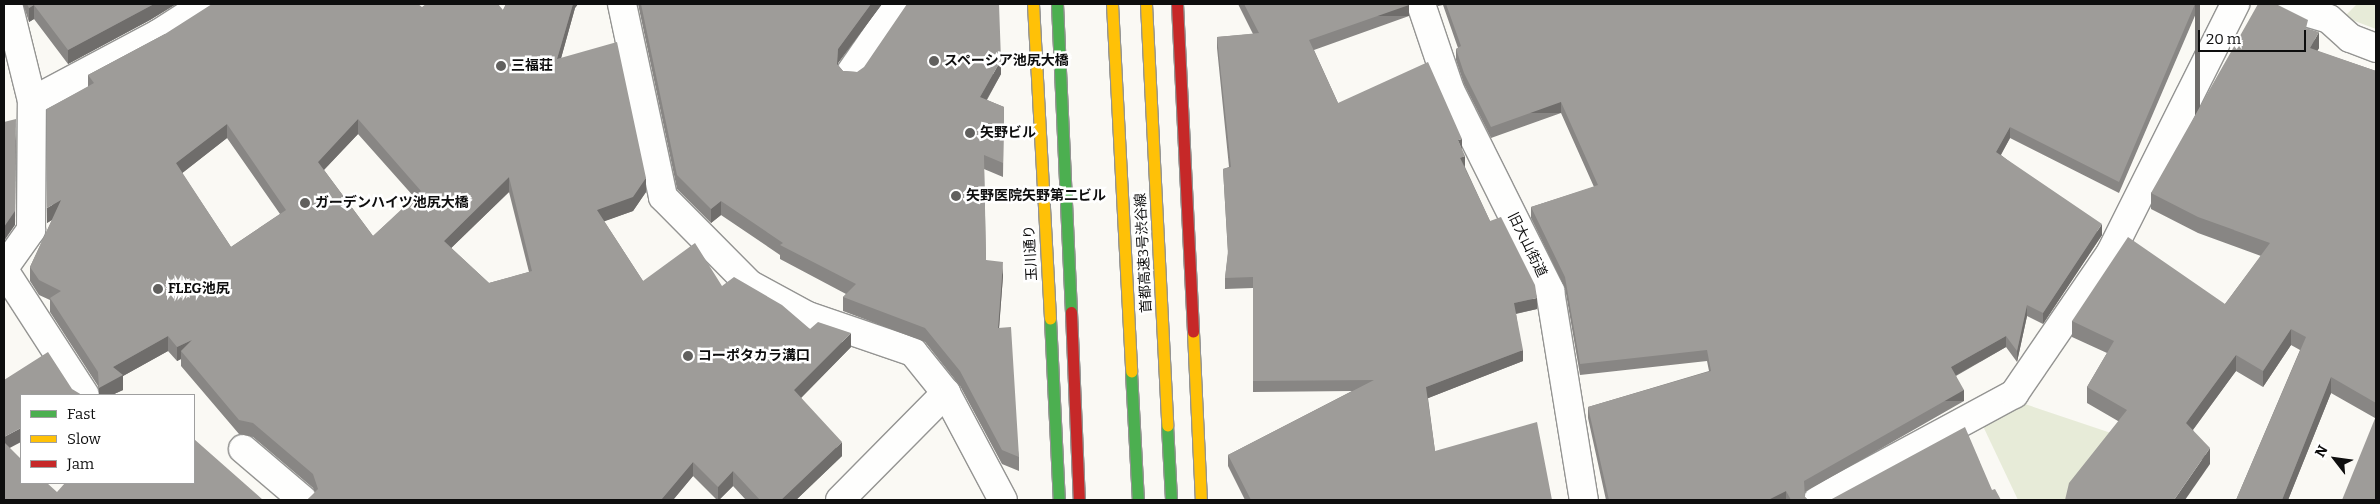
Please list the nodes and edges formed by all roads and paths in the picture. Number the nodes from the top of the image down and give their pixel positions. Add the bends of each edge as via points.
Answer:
1 (8, 4) edge
2 (205, 4) edge
3 (622, 4) edge
4 (898, 4) edge
5 (1033, 4) edge
6 (1057, 4) edge
7 (1112, 4) edge
8 (1146, 4) edge
9 (1177, 4) edge
10 (1421, 4) edge
11 (2235, 4) edge
12 (2278, 4) edge
13 (2336, 12) edge
14 (2376, 48) edge
15 (851, 72) edge
16 (32, 101) junction
17 (4, 269) edge
18 (946, 393) junction
19 (85, 394) edge
20 (1055, 435) junction
21 (242, 449) dead end
22 (303, 500) edge
23 (840, 500) edge
24 (1003, 500) edge
25 (1059, 500) edge
26 (1072, 500) edge
27 (1078, 500) edge
28 (1138, 500) edge
29 (1171, 500) edge
30 (1202, 500) edge
31 (1584, 500) edge
32 (1818, 500) edge

1 - 16 street
2 - 16 street via 158,34
3 - 18 street via 663,198 749,284 808,316 913,352
4 - 15 street
5 - 20 highway, 玉川通り
6 - 27 highway
7 - 28 highway
8 - 29 highway, 首都高速3号渋谷線
9 - 30 highway
10 - 31 street, 旧大山街道 via 1450,90 1550,291
11 - 32 street via 2110,254 2014,394
12 - 13 street
13 - 14 street via 2350,38
16 - 17 street via 31,230
17 - 19 street
18 - 23 street
18 - 24 street
20 - 25 highway, 玉川通り
20 - 26 highway
21 - 22 street

